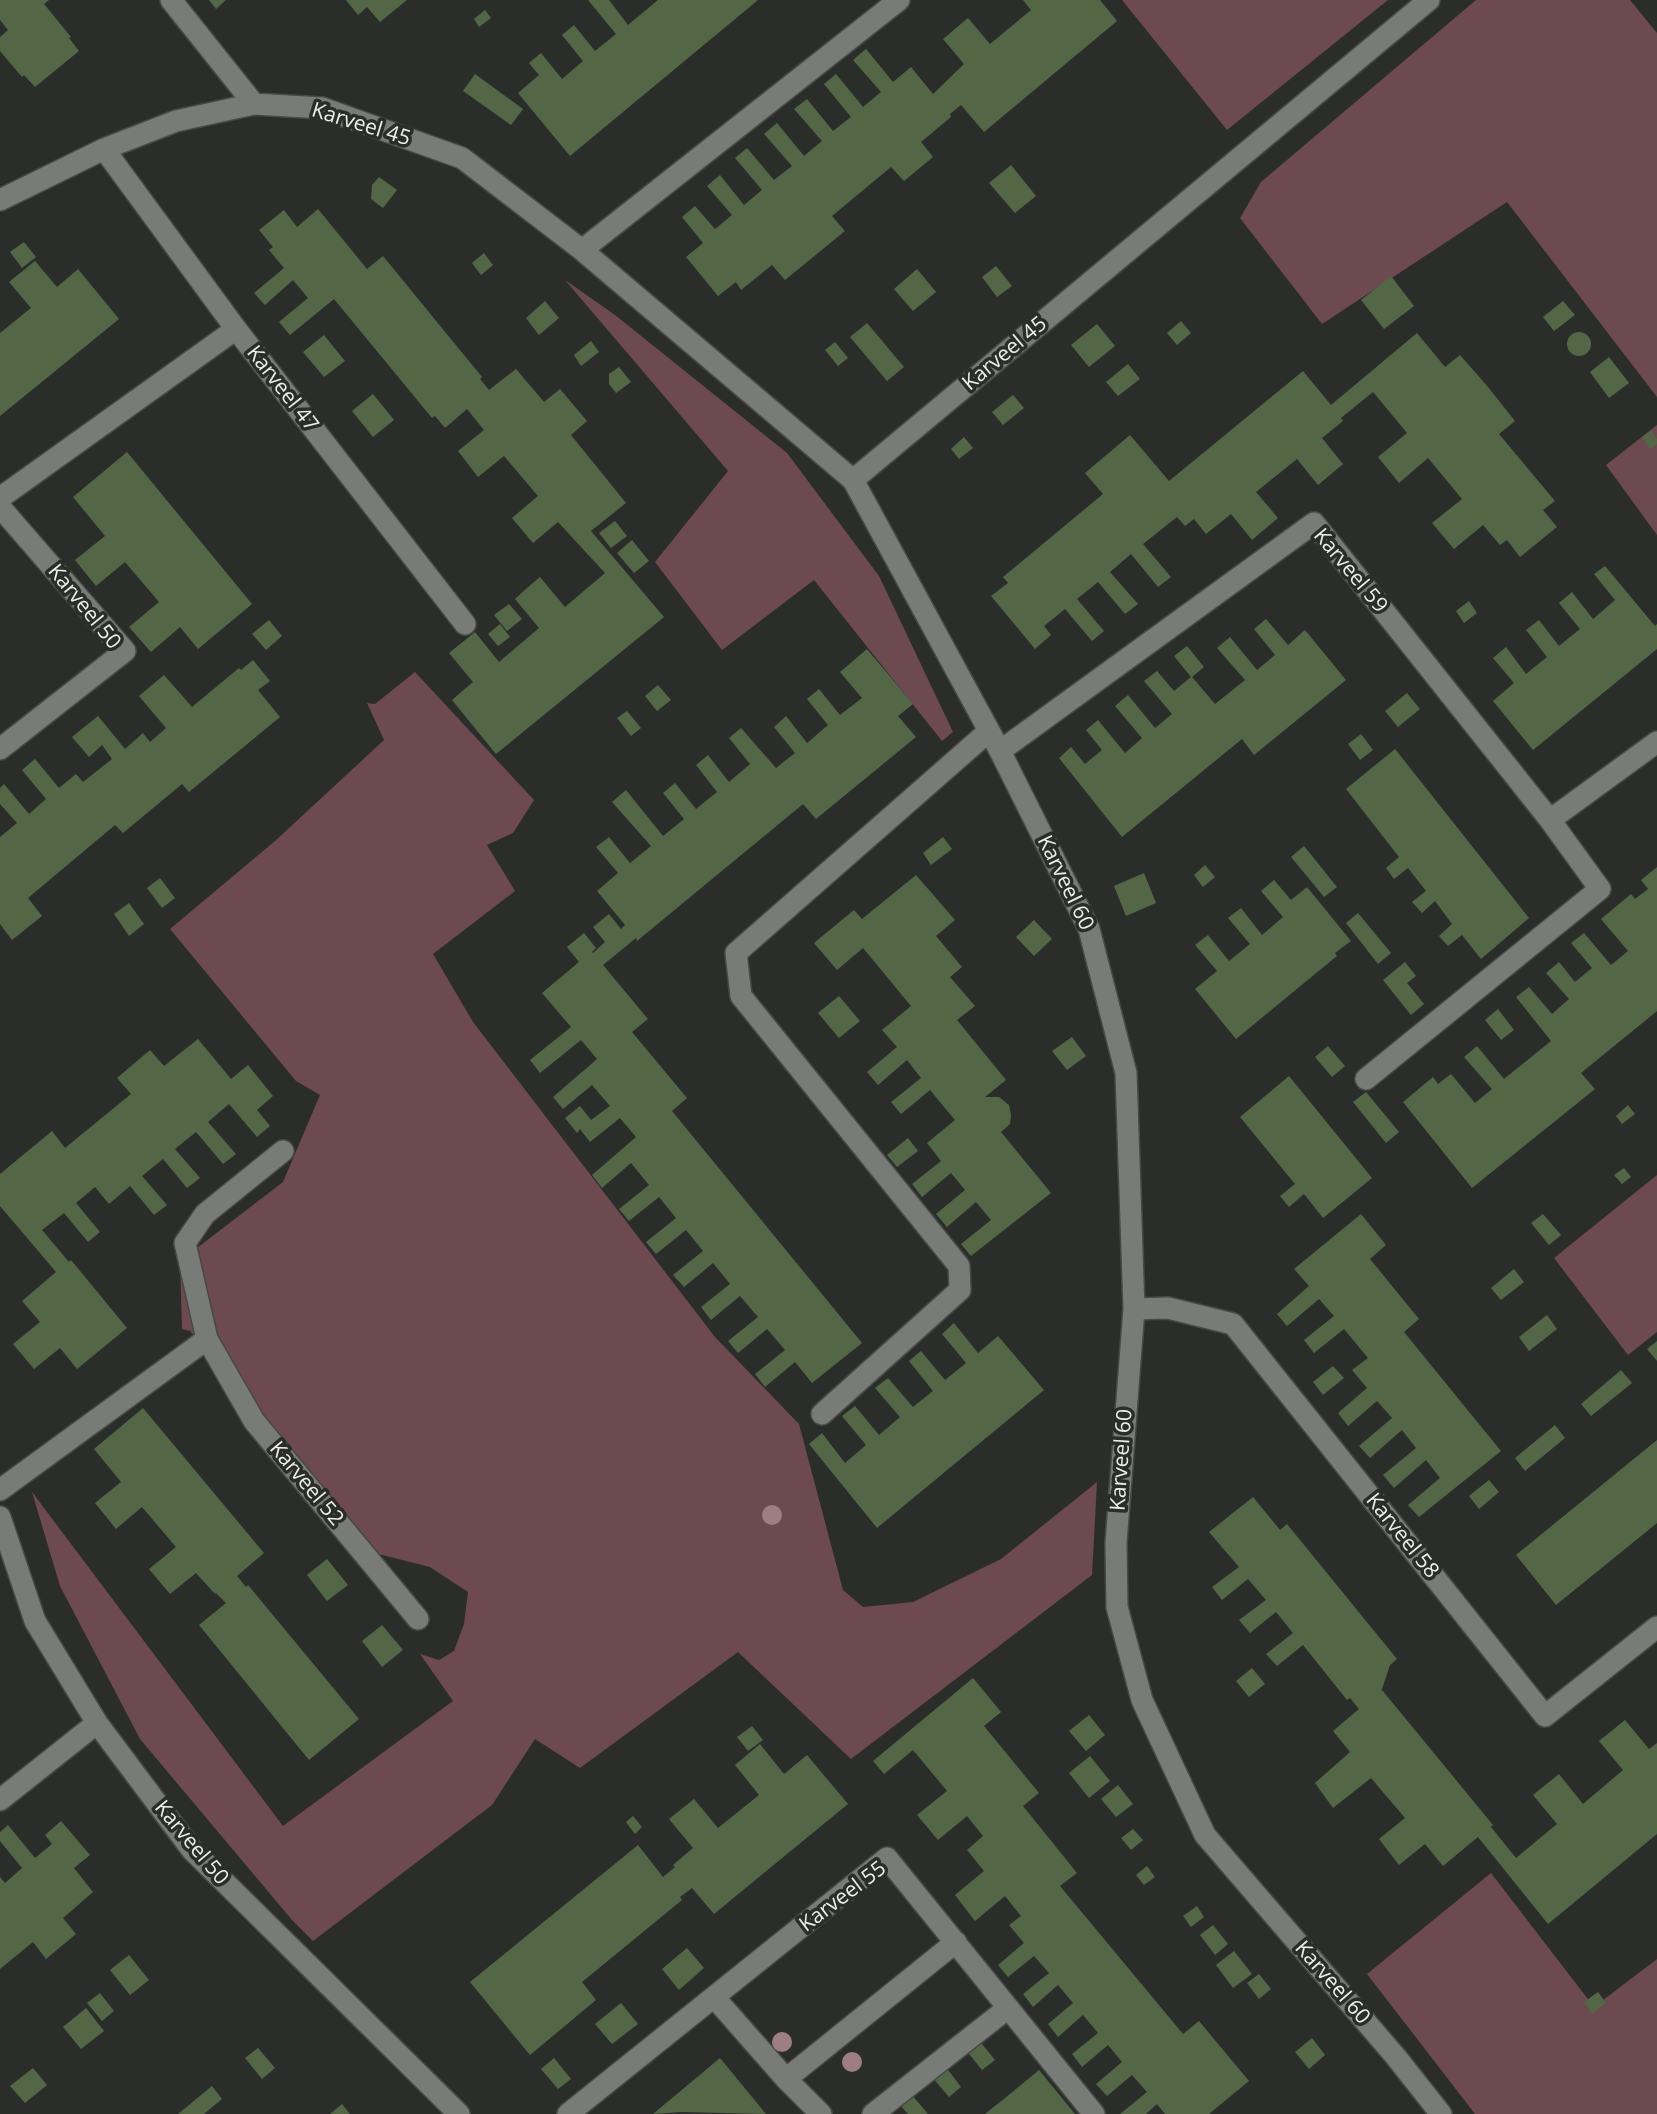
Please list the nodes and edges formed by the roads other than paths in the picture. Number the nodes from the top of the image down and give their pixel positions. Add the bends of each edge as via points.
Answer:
1 (171, 0) edge
2 (899, 0) edge
3 (1429, 0) edge
4 (254, 104) junction
5 (104, 149) junction
6 (0, 200) edge
7 (582, 250) junction
8 (236, 330) junction
9 (853, 480) junction
10 (0, 498) edge
11 (0, 507) edge
12 (465, 624) dead end
13 (989, 731) junction
14 (1657, 742) edge
15 (0, 749) edge
16 (1000, 751) junction
17 (1550, 820) junction
18 (1367, 1079) dead end
19 (283, 1151) dead end
20 (1134, 1309) junction
21 (207, 1339) junction
22 (822, 1414) dead end
23 (0, 1490) edge
24 (0, 1517) edge
25 (418, 1619) dead end
26 (1657, 1626) edge
27 (97, 1724) junction
28 (0, 1800) edge
29 (956, 1942) junction
30 (714, 1997) junction
31 (1008, 2008) junction
32 (786, 2079) junction
33 (459, 2114) edge
34 (568, 2114) edge
35 (821, 2114) edge
36 (873, 2114) edge
37 (1094, 2114) edge
38 (1441, 2114) edge

1 - 4 street
2 - 7 street
3 - 9 street, Karveel 45
4 - 5 street, Karveel 45 via 176,121
4 - 7 street, Karveel 45 via 322,108 461,158
5 - 6 street, Karveel 45
5 - 8 street, Karveel 47
7 - 9 street, Karveel 45
8 - 10 street
8 - 12 street, Karveel 47
9 - 13 street, Karveel 60
11 - 15 street, Karveel 50 via 125,651
13 - 16 street, Karveel 60
13 - 22 street via 736,953 741,996 959,1266 960,1290
14 - 17 street
16 - 17 street, Karveel 59 via 1314,523
16 - 20 street, Karveel 60 via 1089,929 1126,1073
17 - 18 street, Karveel 59 via 1600,888
19 - 21 street, Karveel 52 via 205,1214 186,1243
20 - 26 street, Karveel 58 via 1168,1308 1233,1324 1545,1716
20 - 38 street, Karveel 60 via 1116,1594 1142,1700 1205,1835
21 - 23 street
21 - 25 street, Karveel 52 via 254,1421
24 - 27 street, Karveel 50 via 35,1620
27 - 28 street
27 - 33 street, Karveel 50 via 192,1850
29 - 30 street, Karveel 55 via 887,1858
29 - 31 street, Karveel 55
29 - 32 street
30 - 32 street
30 - 34 street, Karveel 55
31 - 36 street
31 - 37 street, Karveel 55
32 - 35 street

